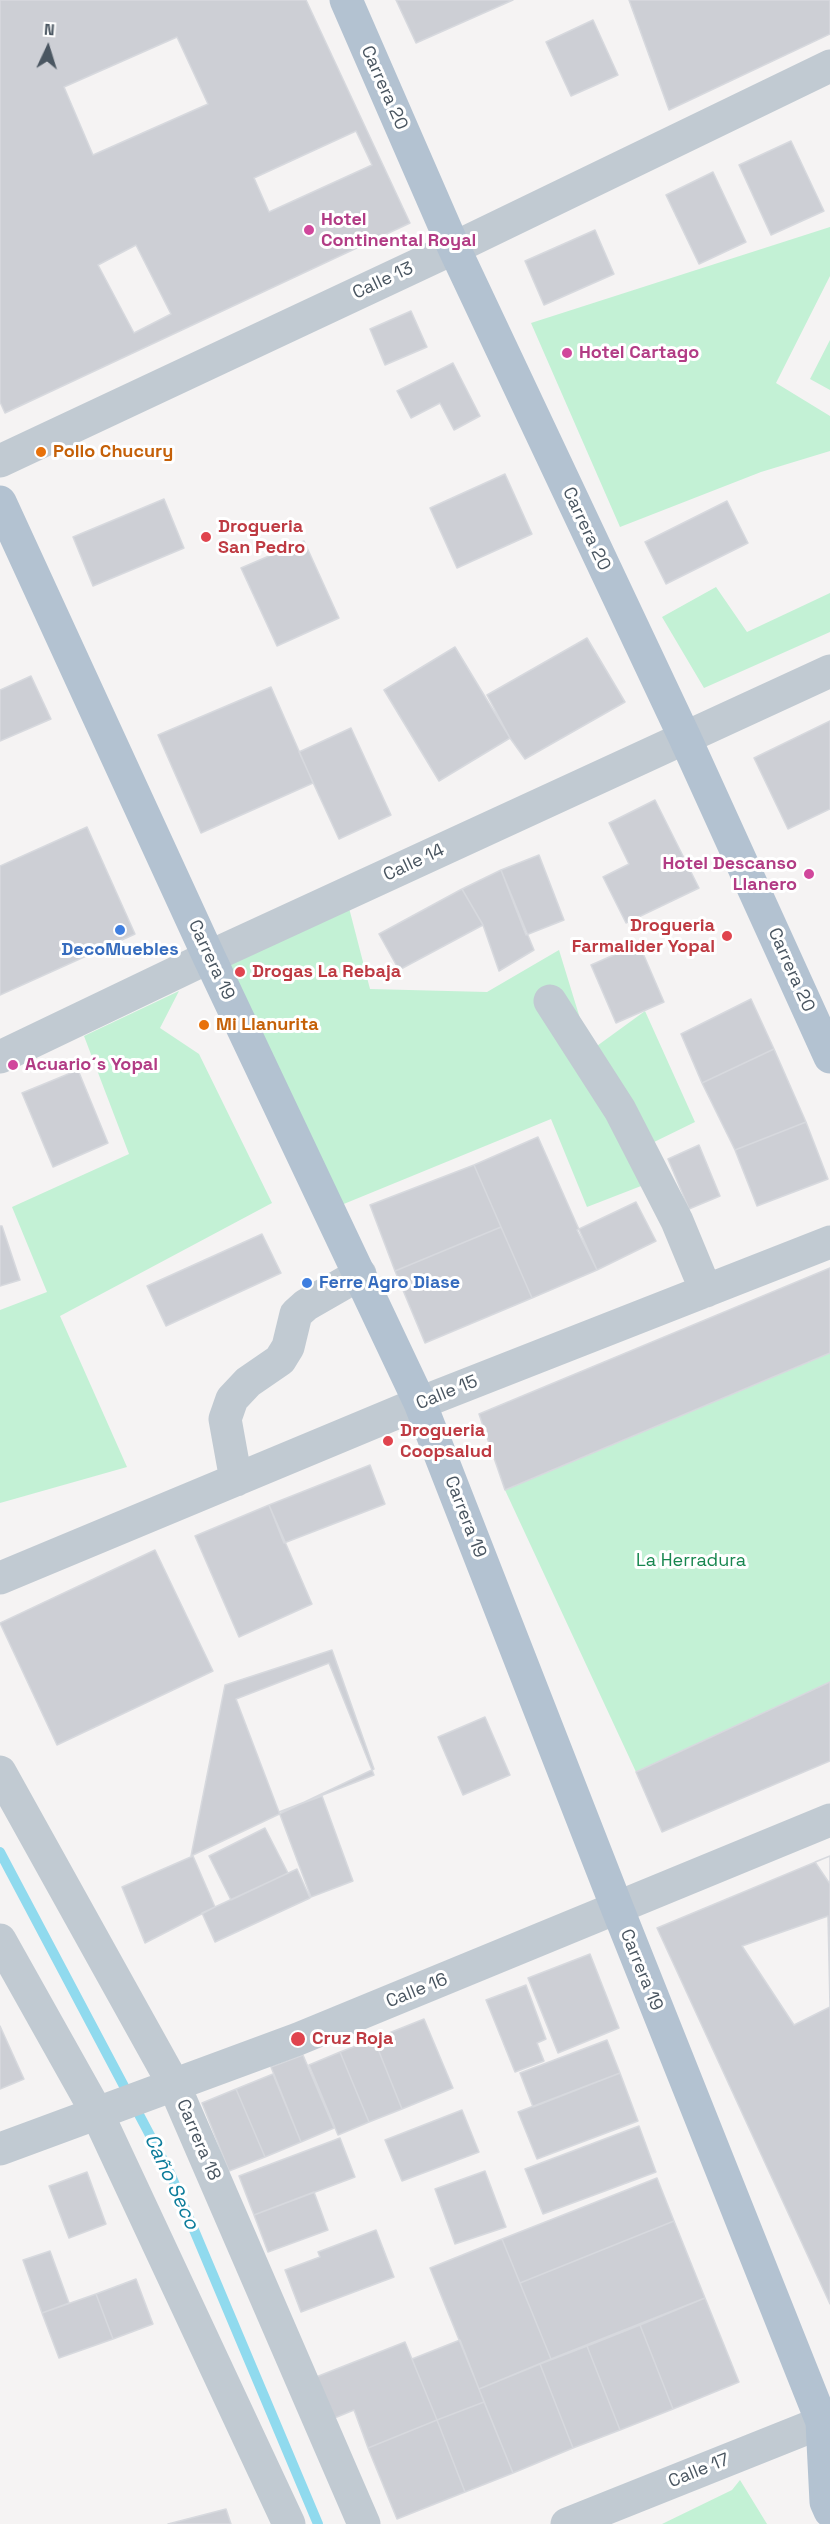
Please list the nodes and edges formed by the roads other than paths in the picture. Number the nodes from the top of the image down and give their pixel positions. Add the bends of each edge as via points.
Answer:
1 (346, 0) edge
2 (830, 66) edge
3 (454, 248) junction
4 (0, 461) edge
5 (0, 502) edge
6 (830, 671) edge
7 (685, 738) junction
8 (209, 957) junction
9 (550, 1001) dead end
10 (830, 1057) edge
11 (0, 1058) edge
12 (830, 1242) edge
13 (360, 1274) junction
14 (706, 1291) junction
15 (420, 1403) junction
16 (236, 1480) junction
17 (0, 1578) edge
18 (0, 1772) edge
19 (830, 1821) edge
20 (618, 1910) junction
21 (0, 1940) edge
22 (169, 2087) junction
23 (97, 2113) junction
24 (0, 2149) edge
25 (827, 2424) edge
26 (830, 2511) edge
27 (289, 2524) edge
28 (364, 2524) edge
29 (567, 2524) edge

1 - 3 main road, Carrera 20
2 - 3 street, Calle 13
3 - 4 street, Calle 13
3 - 7 main road, Carrera 20
5 - 8 main road, Carrera 19
6 - 7 street, Calle 14
7 - 8 street, Calle 14
7 - 10 main road, Carrera 20
8 - 11 street, Calle 14
8 - 13 main road, Carrera 19
9 - 14 street via 621,1110 677,1221
12 - 14 street, Calle 15
13 - 15 main road, Carrera 19
13 - 16 street via 296,1314 288,1347 280,1360 248,1382 232,1399 225,1419
14 - 15 street, Calle 15
15 - 16 street, Calle 15
15 - 20 main road, Carrera 19
16 - 17 street, Calle 15
18 - 22 street, Carrera 18
19 - 20 street, Calle 16
20 - 22 street, Calle 16
20 - 25 main road, Carrera 19
21 - 23 street
22 - 23 street, Calle 16
22 - 28 street, Carrera 18
23 - 24 street, Calle 16
23 - 27 street
25 - 26 main road, Carrera 19 via 826,2502
25 - 29 street, Calle 17

